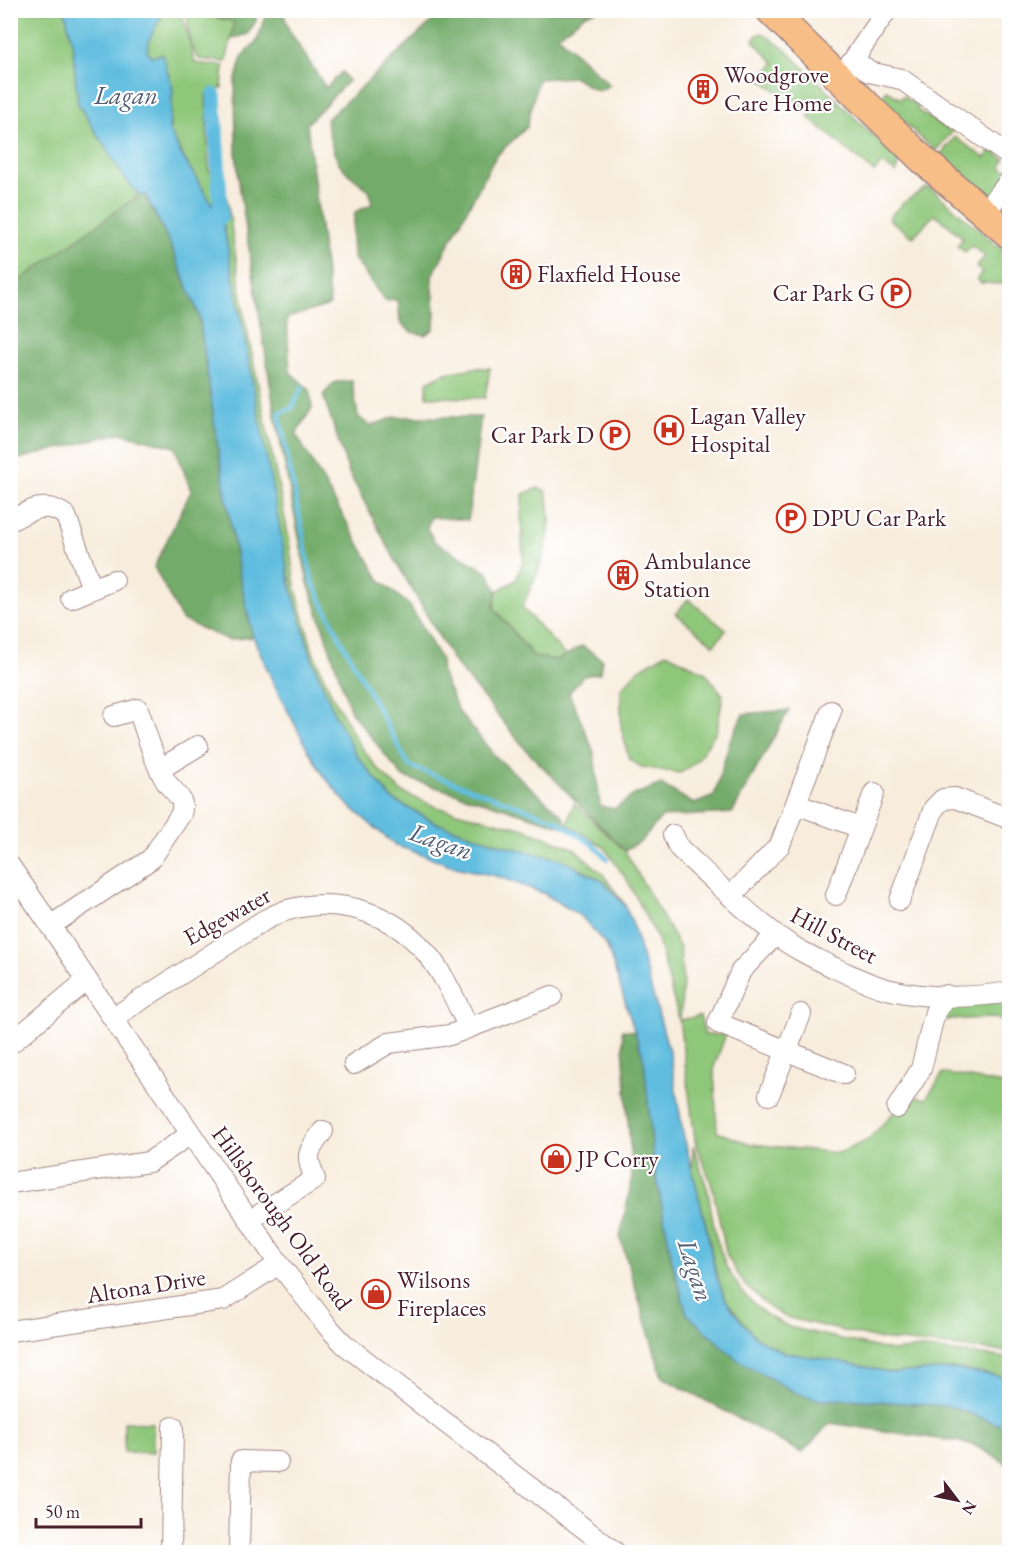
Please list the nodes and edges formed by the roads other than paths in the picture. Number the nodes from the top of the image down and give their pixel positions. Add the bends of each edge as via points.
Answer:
1 (771, 10) edge
2 (887, 10) edge
3 (847, 68) junction
4 (1010, 156) edge
5 (1010, 180) edge
6 (984, 214) junction
7 (1010, 235) edge
8 (10, 521) edge
9 (114, 580) dead end
10 (92, 589) junction
11 (71, 598) dead end
12 (831, 711) dead end
13 (114, 716) dead end
14 (198, 746) dead end
15 (160, 769) junction
16 (874, 793) dead end
17 (796, 804) junction
18 (1010, 819) edge
19 (860, 828) junction
20 (673, 835) dead end
21 (10, 866) edge
22 (836, 895) dead end
23 (731, 896) junction
24 (900, 900) dead end
25 (50, 926) junction
26 (775, 935) junction
27 (87, 980) junction
28 (1010, 992) edge
29 (946, 995) junction
30 (552, 996) dead end
31 (801, 1014) dead end
32 (112, 1018) junction
33 (468, 1026) junction
34 (10, 1044) edge
35 (786, 1051) junction
36 (354, 1064) dead end
37 (844, 1074) dead end
38 (769, 1095) dead end
39 (897, 1108) dead end
40 (323, 1131) dead end
41 (191, 1134) junction
42 (10, 1183) edge
43 (249, 1220) junction
44 (279, 1264) junction
45 (10, 1331) edge
46 (173, 1427) dead end
47 (278, 1462) dead end
48 (595, 1546) edge
49 (171, 1552) edge
50 (239, 1552) edge
51 (615, 1552) edge

1 - 3 highway
2 - 3 street
3 - 4 street via 901,79
3 - 6 highway via 922,159
5 - 6 street
6 - 7 highway
8 - 10 street via 40,507 59,510 66,516
9 - 10 street
10 - 11 street
12 - 17 street
13 - 15 street via 138,709
14 - 15 street
15 - 25 street via 184,806 151,859
16 - 19 street
17 - 19 street
17 - 23 street via 780,845
18 - 24 street via 955,798 943,799 934,808
19 - 22 street
20 - 23 street, Hill Street via 679,848
21 - 25 street, Hillsborough Old Road
23 - 26 street, Hill Street
25 - 27 street, Hillsborough Old Road
26 - 29 street, Hill Street via 868,983 925,996
26 - 35 street via 741,971 718,1023
27 - 32 street, Hillsborough Old Road
27 - 34 street
28 - 29 street, Hill Street
29 - 39 street via 935,1012 921,1069
30 - 33 street
31 - 35 street
32 - 33 street, Edgewater via 263,921 286,910 340,905 374,914 414,939 441,973
32 - 41 street, Hillsborough Old Road
33 - 36 street via 450,1035 389,1043
35 - 37 street
35 - 38 street
40 - 43 street via 307,1159 315,1179
41 - 42 street via 149,1162
41 - 43 street, Hillsborough Old Road
43 - 44 street, Hillsborough Old Road
44 - 45 street, Altona Drive via 223,1300
44 - 48 street, Hillsborough Old Road via 344,1344
46 - 49 street
47 - 50 street via 241,1461
48 - 51 street, Hillsborough Old Road

